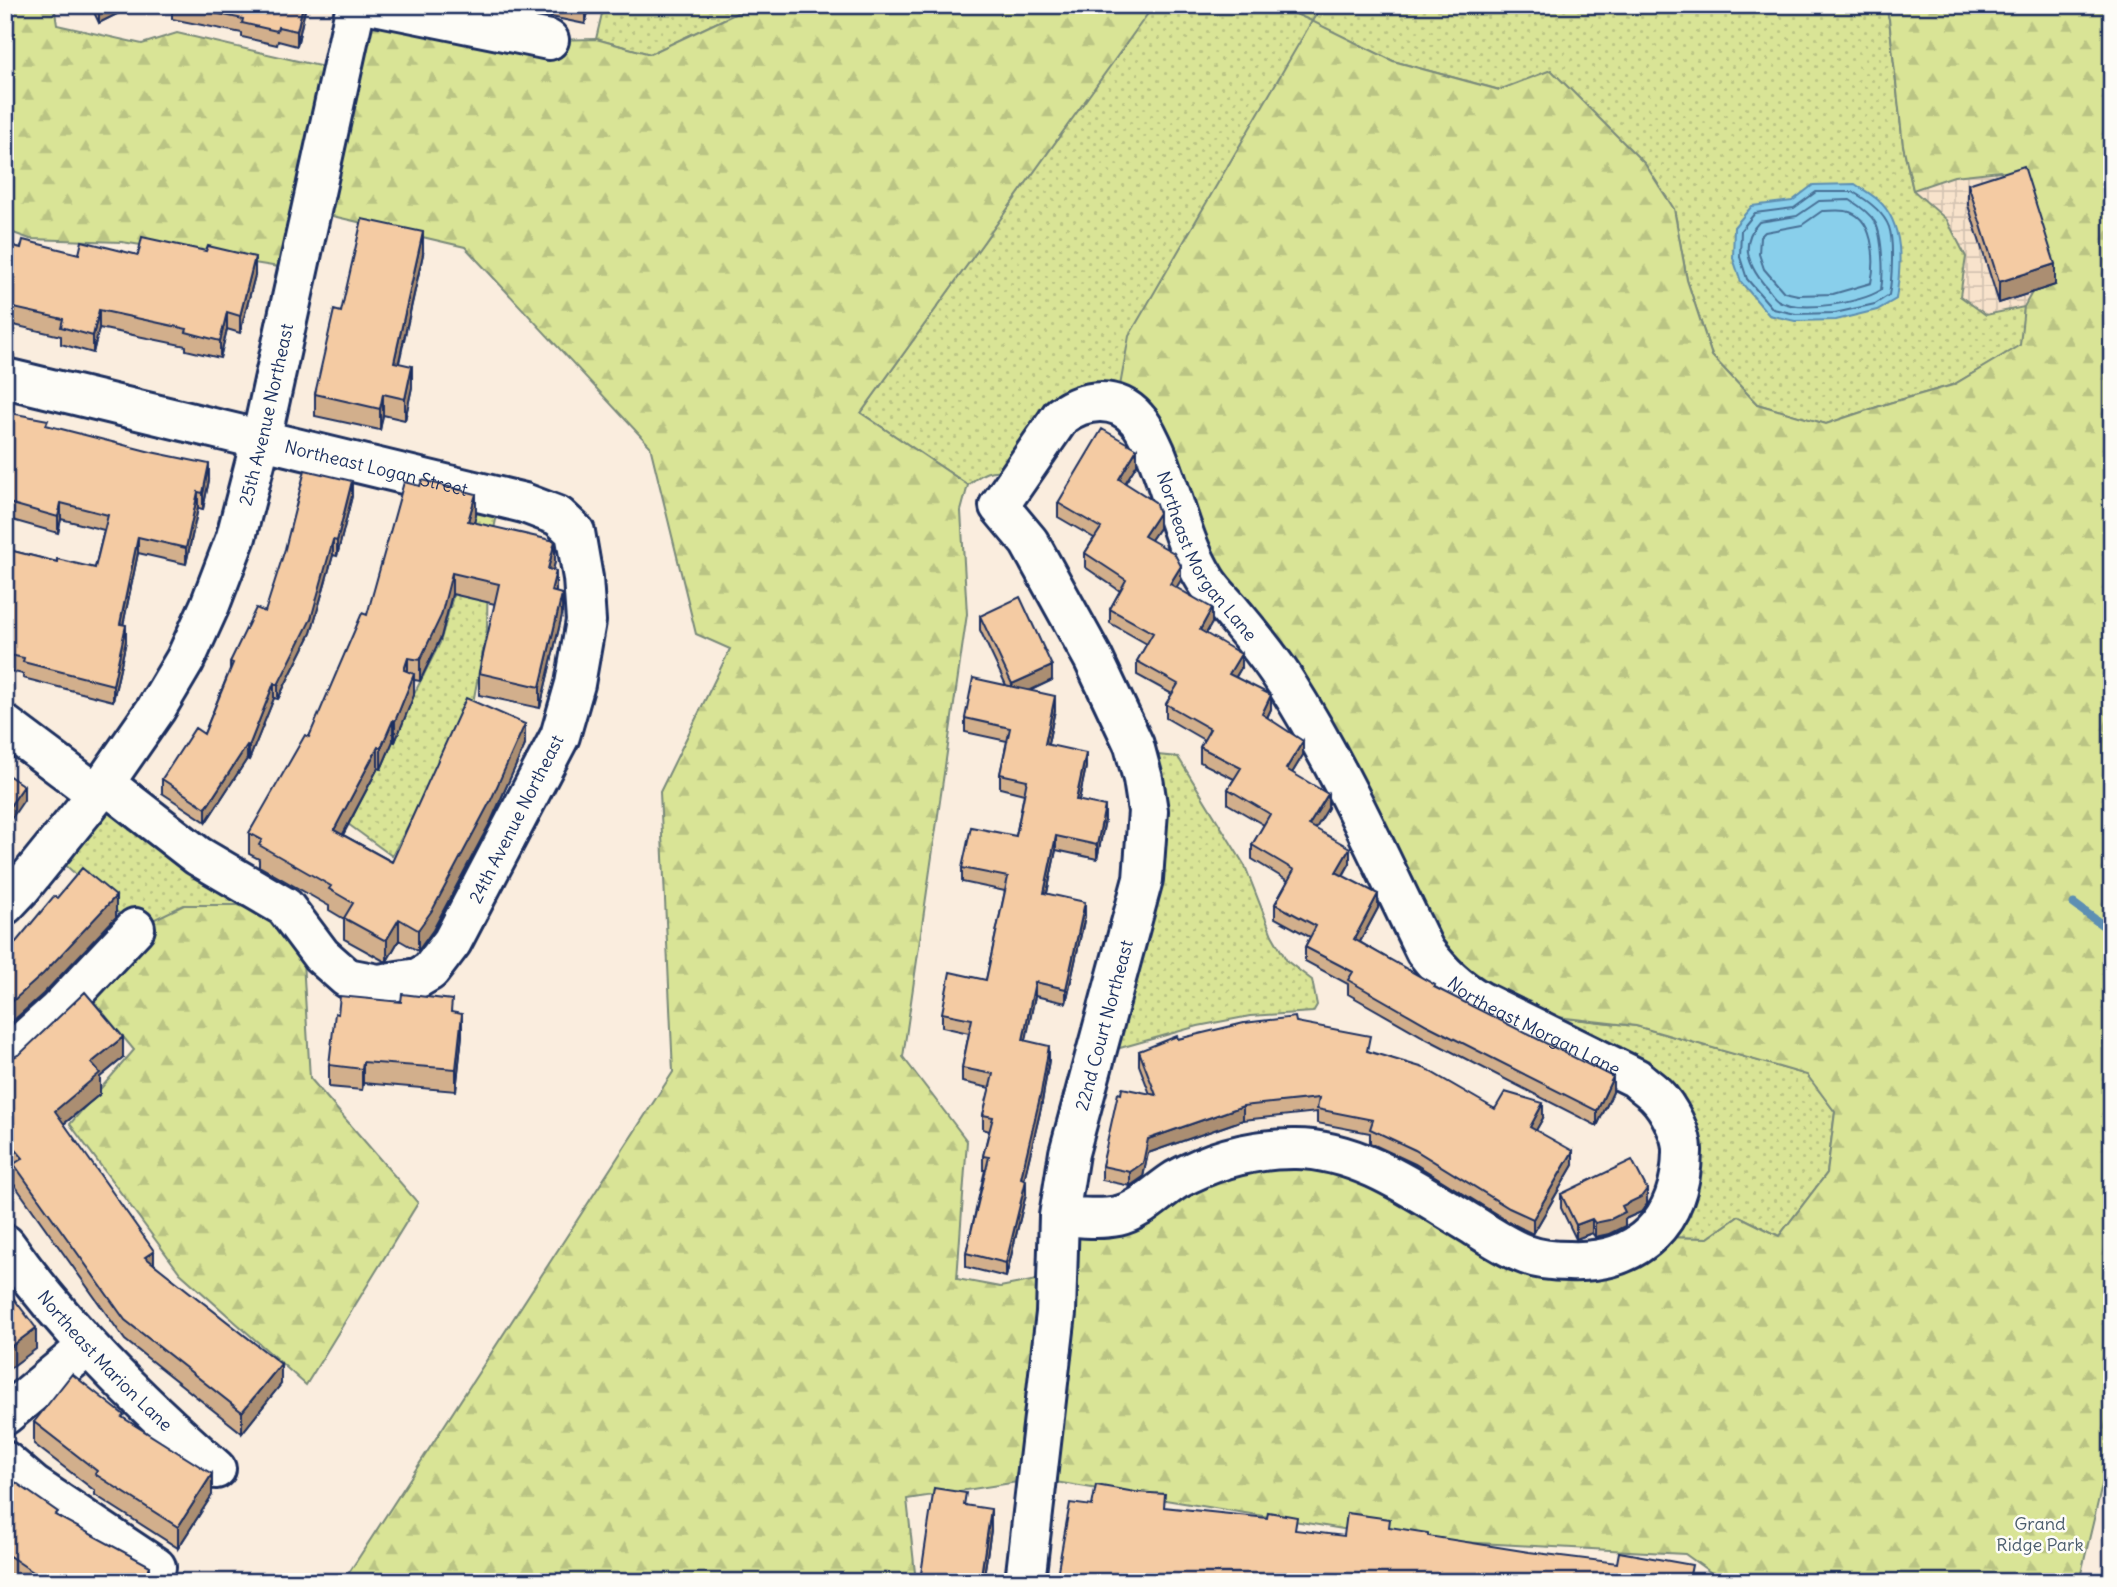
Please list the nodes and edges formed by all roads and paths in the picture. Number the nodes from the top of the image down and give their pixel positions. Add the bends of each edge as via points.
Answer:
1 (356, 5) edge
2 (375, 5) edge
3 (549, 40) dead end
4 (5, 378) edge
5 (261, 440) junction
6 (999, 506) joint
7 (576, 532) joint
8 (5, 725) edge
9 (100, 788) junction
10 (5, 905) edge
11 (135, 928) dead end
12 (5, 1058) edge
13 (1059, 1216) junction
14 (5, 1244) edge
15 (87, 1347) junction
16 (5, 1415) edge
17 (5, 1461) edge
18 (216, 1469) dead end
19 (156, 1567) dead end
20 (1025, 1582) edge

1 - 5 street, 25th Avenue Northeast
2 - 3 street
4 - 5 street, Northeast Logan Street
5 - 7 street, Northeast Logan Street via 534,506 558,516
5 - 9 street, 25th Avenue Northeast via 236,537 185,660
6 - 13 street, 22nd Court Northeast via 1029,542 1093,658 1134,745 1148,811 1143,878 1069,1153
6 - 13 street, Northeast Morgan Lane via 1050,429 1075,406 1109,402 1137,419 1162,468 1185,538 1205,580 1284,680 1314,728 1425,951 1460,990 1636,1078 1657,1096 1683,1148 1675,1198 1650,1237 1633,1250 1583,1262 1529,1256 1367,1166 1310,1150 1213,1161 1119,1216
7 - 9 street, 24th Avenue Northeast via 586,621 560,736 452,942 430,971 418,978 378,985 347,978 321,955 285,907 198,856
8 - 9 street
9 - 10 street, 25th Avenue Northeast
11 - 12 street via 58,1010
13 - 20 street, 22nd Court Northeast via 1056,1314
14 - 15 street, Northeast Marion Lane
15 - 16 street
15 - 18 street, Northeast Marion Lane
17 - 19 street via 33,1485

